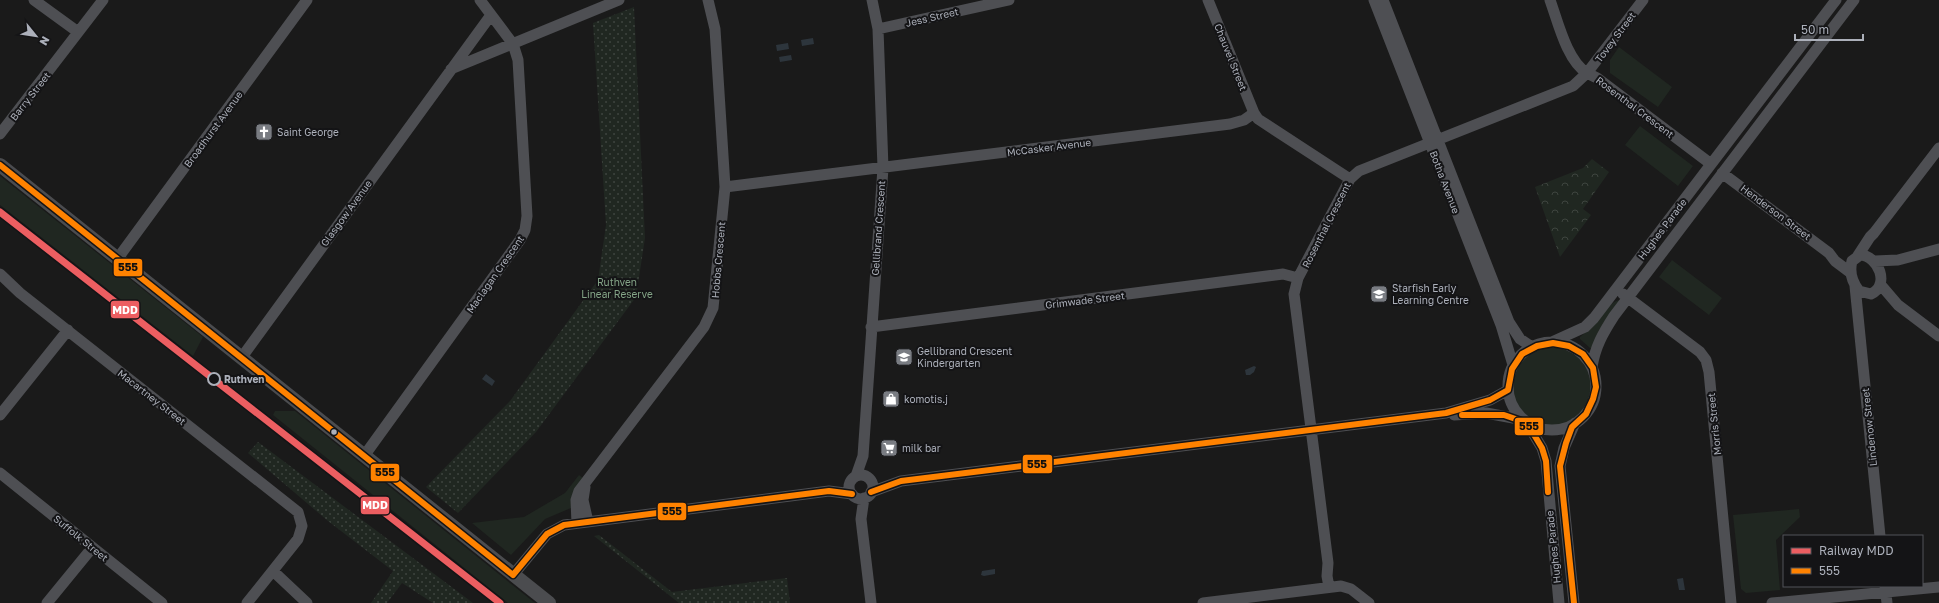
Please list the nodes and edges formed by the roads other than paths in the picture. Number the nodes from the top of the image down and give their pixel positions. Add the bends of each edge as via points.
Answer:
1 (34, 0) edge
2 (103, 0) edge
3 (307, 0) edge
4 (480, 0) edge
5 (619, 0) edge
6 (708, 0) edge
7 (872, 0) edge
8 (1009, 0) edge
9 (1208, 0) edge
10 (1550, 0) edge
11 (1643, 0) edge
12 (1836, 0) edge
13 (1854, 0) edge
14 (1380, 2) edge
15 (491, 15) junction
16 (878, 29) junction
17 (78, 32) junction
18 (513, 44) junction
19 (450, 69) junction
20 (1587, 73) junction
21 (1760, 100) junction
22 (1771, 109) junction
23 (1254, 113) junction
24 (0, 134) edge
25 (1434, 141) junction
26 (1939, 148) edge
27 (0, 164) edge
28 (1711, 164) junction
29 (882, 168) junction
30 (1722, 173) junction
31 (1350, 179) junction
32 (726, 187) junction
33 (1874, 233) junction
34 (1939, 249) edge
35 (1477, 252) junction
36 (1829, 253) junction
37 (1856, 257) junction
38 (118, 258) junction
39 (1873, 259) junction
40 (1898, 260) junction
41 (1851, 273) junction
42 (0, 274) edge
43 (1298, 278) junction
44 (1880, 280) junction
45 (1855, 286) junction
46 (1616, 289) junction
47 (1870, 294) junction
48 (1628, 297) junction
49 (1898, 305) junction
50 (1859, 318) junction
51 (871, 327) junction
52 (68, 330) junction
53 (1939, 336) edge
54 (1552, 342) junction
55 (1532, 347) junction
56 (242, 358) junction
57 (1513, 365) junction
58 (1592, 367) junction
59 (1508, 390) junction
60 (1485, 401) junction
61 (1446, 413) junction
62 (1486, 413) junction
63 (0, 415) edge
64 (1526, 422) junction
65 (1575, 423) junction
66 (1312, 430) junction
67 (364, 456) junction
68 (0, 473) edge
69 (861, 479) junction
70 (901, 482) junction
71 (829, 491) junction
72 (852, 495) junction
73 (868, 495) junction
74 (861, 519) junction
75 (582, 522) junction
76 (1880, 535) edge
77 (92, 548) junction
78 (270, 574) junction
79 (513, 575) junction
80 (1332, 587) junction
81 (1939, 587) edge
82 (1886, 594) edge
83 (47, 603) edge
84 (162, 603) edge
85 (247, 603) edge
86 (307, 603) edge
87 (549, 603) edge
88 (871, 603) edge
89 (1204, 603) edge
90 (1369, 603) edge
91 (1559, 603) edge
92 (1574, 603) edge
93 (1731, 603) edge
94 (1772, 603) edge

1 - 17 street
2 - 17 street, Barry Street
3 - 38 street, Broadhurst Avenue
4 - 15 street, Maclagan Crescent
5 - 18 street
6 - 32 street, Hobbs Crescent via 715,29
7 - 16 street, Gellibrand Crescent
8 - 16 street, Jess Street
9 - 23 street, Chauvel Street
10 - 20 street via 1573,60
11 - 20 street, Tovey Street
12 - 21 street, Hughes Parade
13 - 22 street, Hughes Parade
14 - 25 street, Botha Avenue
15 - 18 street, Maclagan Crescent
15 - 19 street, Glasgow Avenue
16 - 29 street, Gellibrand Crescent
17 - 24 street, Barry Street
18 - 19 street
18 - 67 street, Maclagan Crescent via 518,60 527,216 525,230
19 - 56 street, Glasgow Avenue
20 - 25 street, Rosenthal Crescent via 1573,86
20 - 28 street, Rosenthal Crescent
21 - 22 street
21 - 28 street, Hughes Parade
22 - 30 street, Hughes Parade
23 - 29 street, McCasker Avenue via 1244,120 1230,124
23 - 31 street via 1258,119
25 - 31 street, Rosenthal Crescent via 1359,171
25 - 35 street, Botha Avenue
26 - 33 street
27 - 38 main road
28 - 46 street, Hughes Parade
29 - 32 street, McCasker Avenue
29 - 51 street, Gellibrand Crescent
30 - 36 street, Henderson Street
30 - 48 street, Hughes Parade
31 - 43 street, Rosenthal Crescent
32 - 75 street, Hobbs Crescent via 713,308 704,327 587,481 584,489
33 - 37 street
33 - 39 street via 1870,247
34 - 40 street
35 - 55 street, Botha Avenue via 1509,322 1520,339
35 - 57 street, Botha Avenue
36 - 37 street, Henderson Street
36 - 41 street, Henderson Street
37 - 39 street via 1865,255
37 - 41 street
38 - 56 main road
39 - 40 street
39 - 44 street
40 - 44 street via 1887,267
41 - 45 street
42 - 52 street, Macartney Street
43 - 51 street, Grimwade Street via 1283,274
43 - 66 street, Rosenthal Crescent via 1294,294
44 - 47 street via 1877,290
44 - 49 street
45 - 47 street via 1859,291
45 - 50 street, Lindenow Street
46 - 48 street, Morris Street
46 - 54 street, Hughes Parade via 1585,327
47 - 49 street
47 - 50 street, Lindenow Street
48 - 58 street, Hughes Parade via 1600,337
48 - 93 street, Morris Street via 1700,352 1706,360
49 - 53 street
50 - 76 street, Lindenow Street
51 - 69 street, Gellibrand Crescent
52 - 63 street
52 - 78 street, Macartney Street via 294,508 301,522 298,539
54 - 55 street
54 - 58 street via 1576,349
55 - 57 street via 1521,354
56 - 67 main road
57 - 59 street
58 - 65 street via 1595,377 1594,398 1590,408
59 - 60 street
59 - 64 street via 1516,412
60 - 61 street
60 - 62 street
61 - 62 street
61 - 66 street
62 - 64 street
64 - 65 street via 1538,428 1551,430
64 - 91 street, Hughes Parade via 1542,448 1546,461
65 - 92 street, Hughes Parade via 1564,448 1560,466
66 - 70 street
66 - 80 street, Rosenthal Crescent via 1328,562 1327,576
67 - 79 main road
68 - 77 street, Suffolk Street
69 - 70 street
69 - 71 street
69 - 72 street via 849,487
69 - 73 street via 872,484
70 - 73 street
71 - 72 street
71 - 75 street
72 - 73 street via 858,498
72 - 74 street
73 - 74 street
74 - 88 street
75 - 79 street via 564,525 547,534
77 - 83 street
77 - 84 street, Suffolk Street
78 - 85 street
78 - 86 street
79 - 87 main road
80 - 89 street
80 - 90 street via 1351,589
81 - 82 street
82 - 94 street

